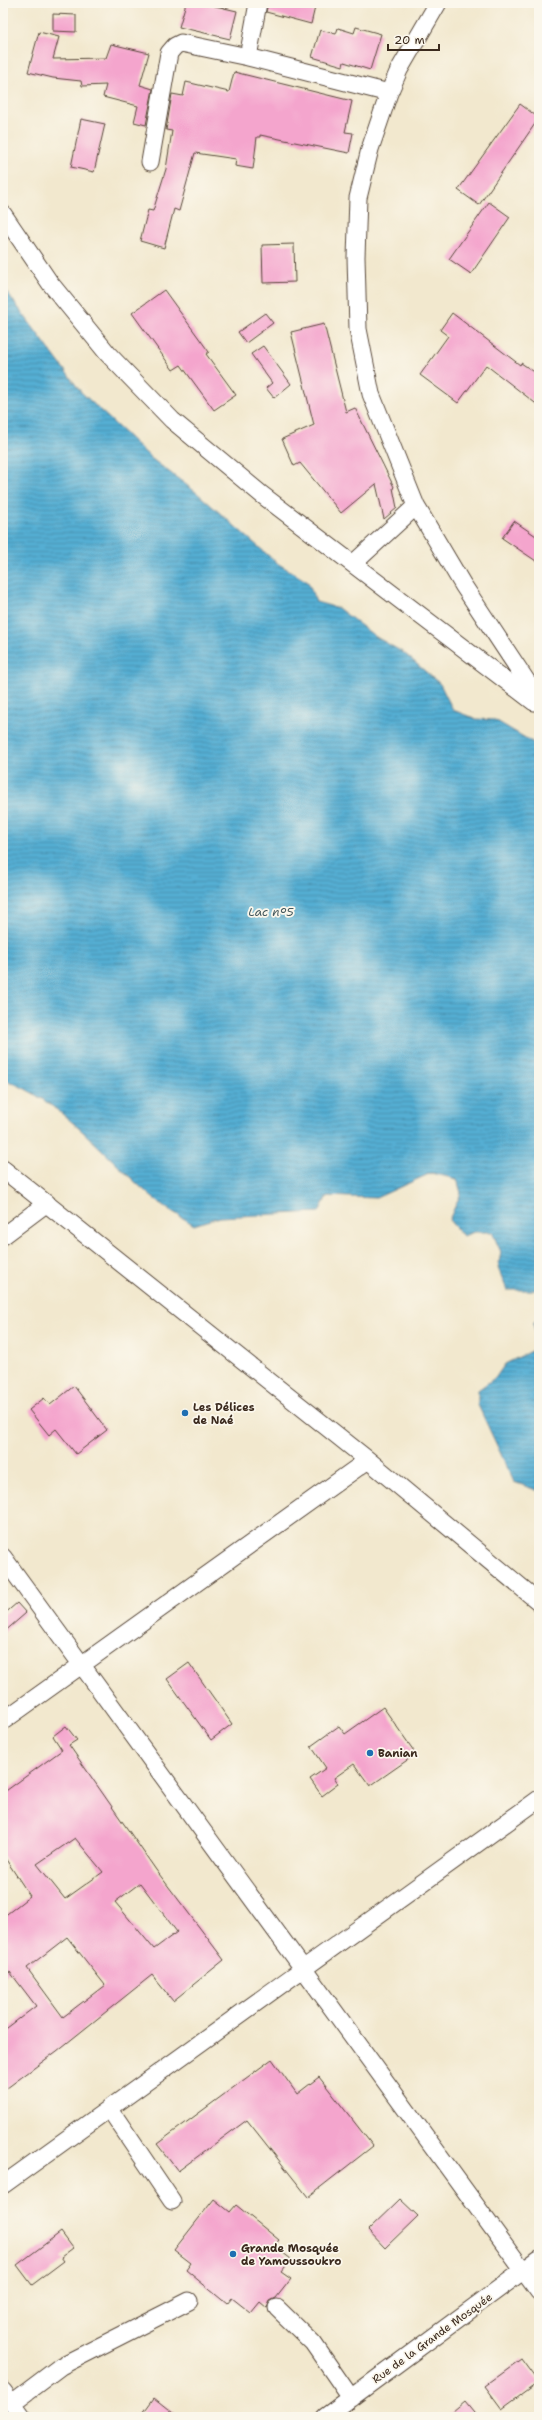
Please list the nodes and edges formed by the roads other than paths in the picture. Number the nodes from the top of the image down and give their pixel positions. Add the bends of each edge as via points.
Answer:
1 (258, 3) edge
2 (438, 3) edge
3 (248, 57) junction
4 (389, 93) junction
5 (150, 162) dead end
6 (3, 214) edge
7 (416, 506) junction
8 (354, 563) junction
9 (539, 700) edge
10 (539, 705) edge
11 (3, 1169) edge
12 (46, 1203) junction
13 (3, 1236) edge
14 (368, 1460) junction
15 (3, 1557) edge
16 (539, 1602) edge
17 (82, 1665) junction
18 (3, 1721) edge
19 (539, 1799) edge
20 (303, 1969) junction
21 (109, 2108) junction
22 (3, 2185) edge
23 (172, 2201) dead end
24 (539, 2259) edge
25 (523, 2270) junction
26 (539, 2292) edge
27 (189, 2301) dead end
28 (277, 2308) dead end
29 (7, 2397) edge
30 (351, 2398) junction
31 (22, 2417) edge
32 (325, 2417) edge

1 - 3 street
2 - 4 street via 399,70
3 - 4 street
3 - 5 street via 181,43 174,46 169,53
4 - 7 street via 370,149 358,198 358,329 371,394
6 - 8 street via 55,289 108,354 172,420 261,494
7 - 8 street
7 - 9 street via 455,573
8 - 10 street
11 - 12 street
12 - 13 street
12 - 14 street
14 - 16 street
14 - 17 street
15 - 17 street
17 - 18 street
17 - 20 street
19 - 20 street
20 - 21 street
20 - 25 street
21 - 22 street
21 - 23 street
24 - 25 street, Rue de la Grande Mosquée
25 - 26 street
25 - 30 street, Rue de la Grande Mosquée
27 - 29 street via 61,2366
28 - 30 street via 313,2343
29 - 31 street
30 - 32 street, Rue de la Grande Mosquée

